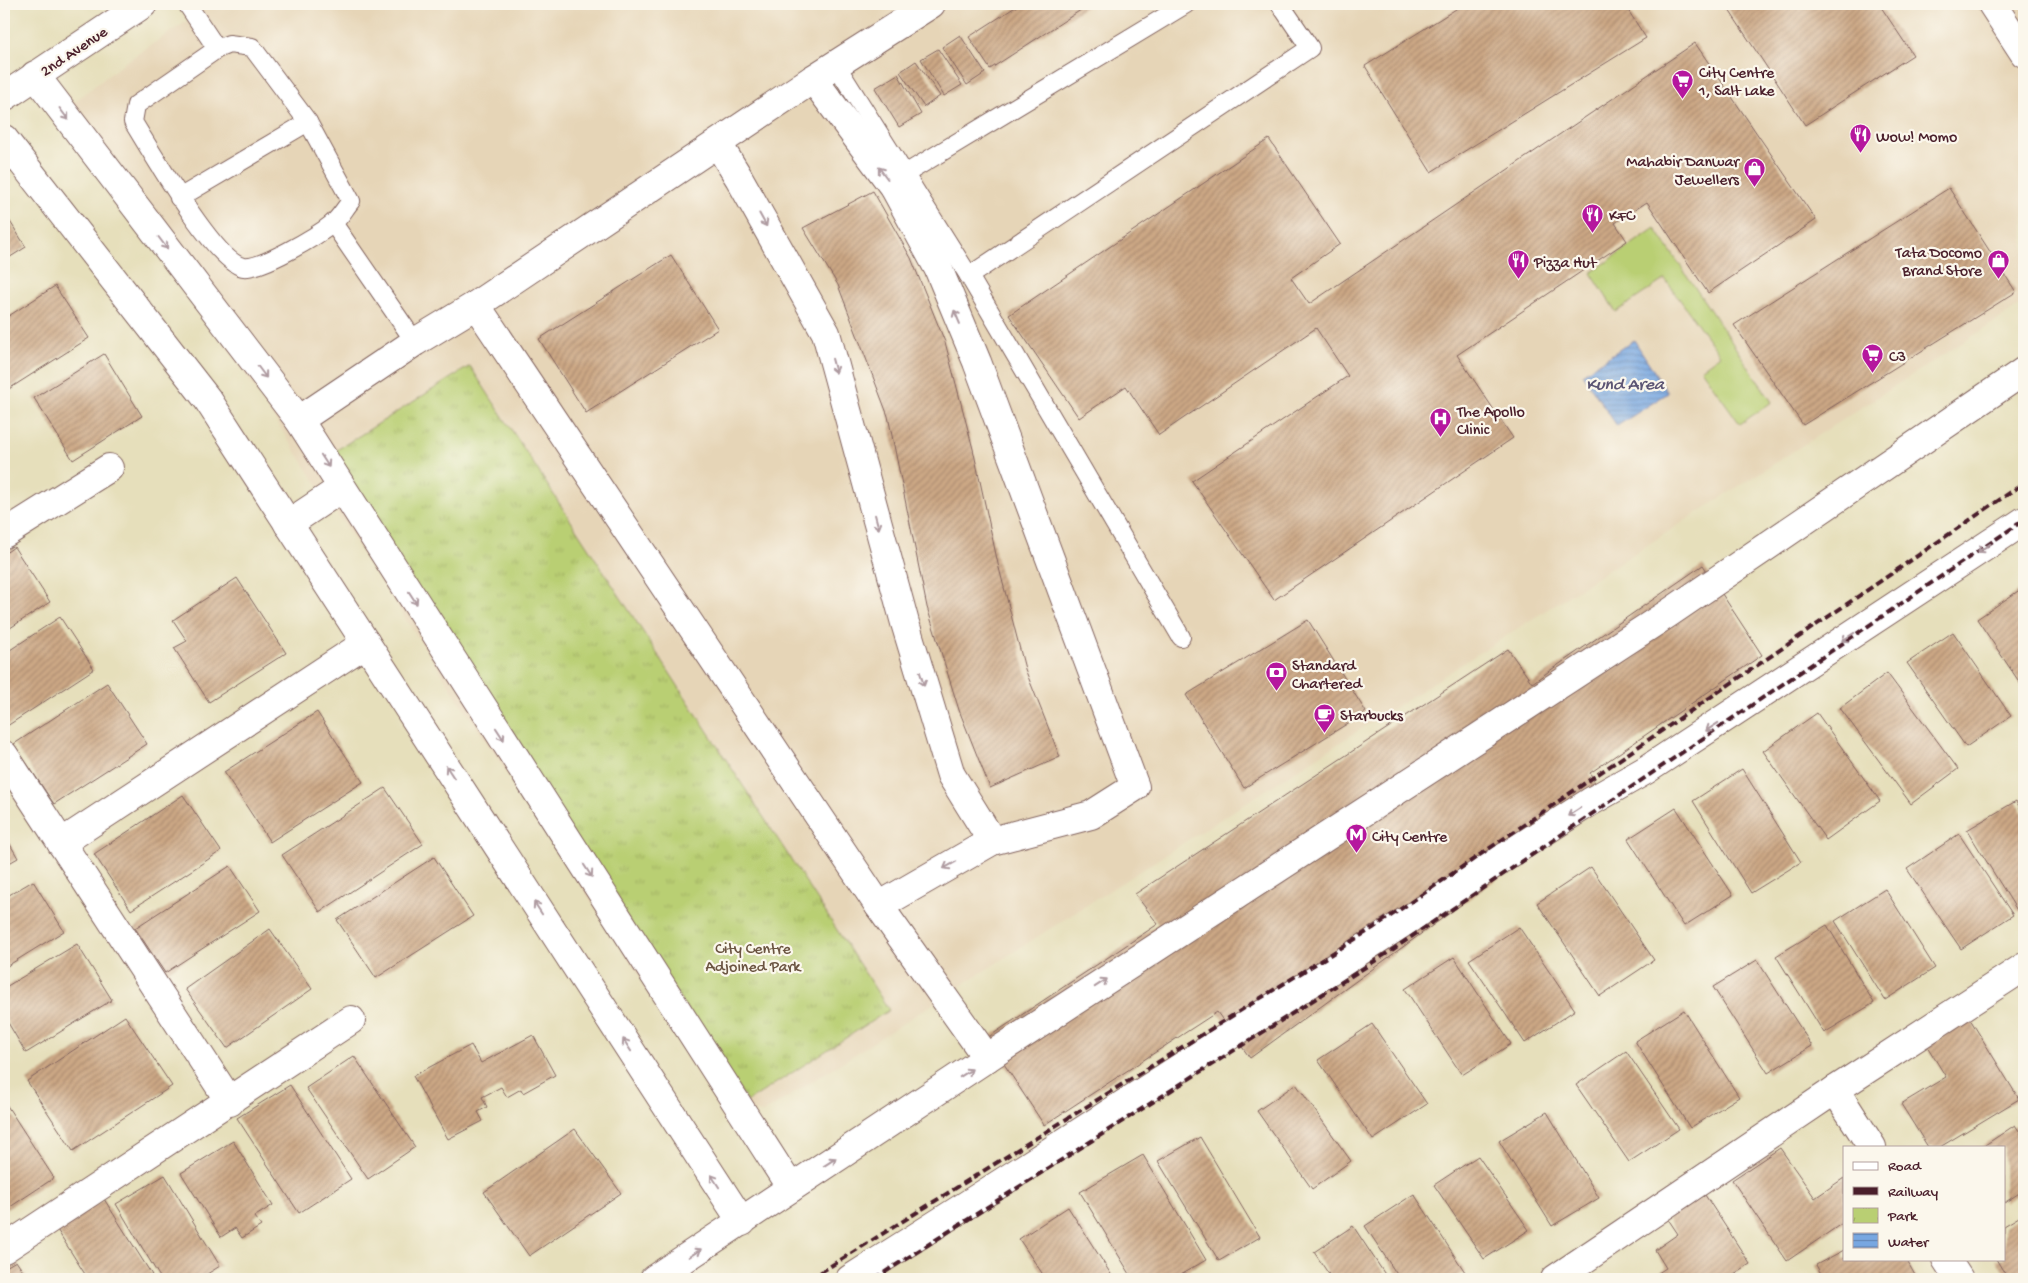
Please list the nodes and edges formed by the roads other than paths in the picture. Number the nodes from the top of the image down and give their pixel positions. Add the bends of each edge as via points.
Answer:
1 (143, 4) edge
2 (187, 4) edge
3 (931, 4) edge
4 (1186, 4) edge
5 (1280, 4) edge
6 (1992, 4) edge
7 (217, 49) junction
8 (2024, 53) edge
9 (836, 65) junction
10 (35, 75) junction
11 (813, 79) junction
12 (4, 96) edge
13 (308, 122) junction
14 (4, 139) edge
15 (718, 144) junction
16 (905, 174) junction
17 (179, 198) junction
18 (333, 223) junction
19 (970, 276) junction
20 (476, 305) junction
21 (415, 342) junction
22 (2024, 371) edge
23 (298, 420) junction
24 (109, 468) dead end
25 (342, 488) junction
26 (2024, 521) edge
27 (288, 524) junction
28 (4, 534) edge
29 (1181, 637) dead end
30 (366, 643) junction
31 (4, 755) edge
32 (992, 841) junction
33 (61, 843) junction
34 (879, 906) junction
35 (2024, 967) edge
36 (351, 1020) dead end
37 (988, 1058) junction
38 (1835, 1090) junction
39 (230, 1102) junction
40 (1871, 1146) edge
41 (791, 1188) junction
42 (742, 1222) junction
43 (4, 1249) edge
44 (1947, 1260) edge
45 (1561, 1278) edge
46 (654, 1279) edge
47 (850, 1279) edge
48 (1959, 1279) edge

1 - 10 street, 2nd Avenue
2 - 7 lane
3 - 9 street
4 - 16 lane
5 - 19 lane via 1310,48
6 - 8 street
7 - 13 lane via 229,44 252,47
7 - 17 lane via 136,105 133,122
9 - 11 street
9 - 16 lane
10 - 12 street, 2nd Avenue
10 -> 23 street
11 - 15 street
32 -> 11 street via 1091,814 1134,787 977,362 938,268 894,189
13 - 17 lane
13 - 18 lane via 351,201
14 - 27 street via 208,400
15 - 20 street
15 -> 32 street via 826,333 905,623 951,775
16 - 19 lane
17 - 18 lane via 228,259 243,267 261,263 293,248
18 - 21 lane
19 - 29 lane
20 - 21 street
20 - 34 street
21 - 23 street
37 -> 22 street via 1670,613
23 -> 25 street
24 - 28 street
25 - 27 street
25 -> 41 street
26 -> 47 street via 1646,770 1590,802
27 - 30 street
30 - 33 street
42 -> 30 street
31 - 33 street
32 -> 34 street
33 - 39 street
34 - 37 street
35 - 38 street
36 - 39 street
41 -> 37 street
38 - 40 street
38 - 45 street
39 - 43 street
41 - 42 street
46 -> 42 street
44 - 48 street

